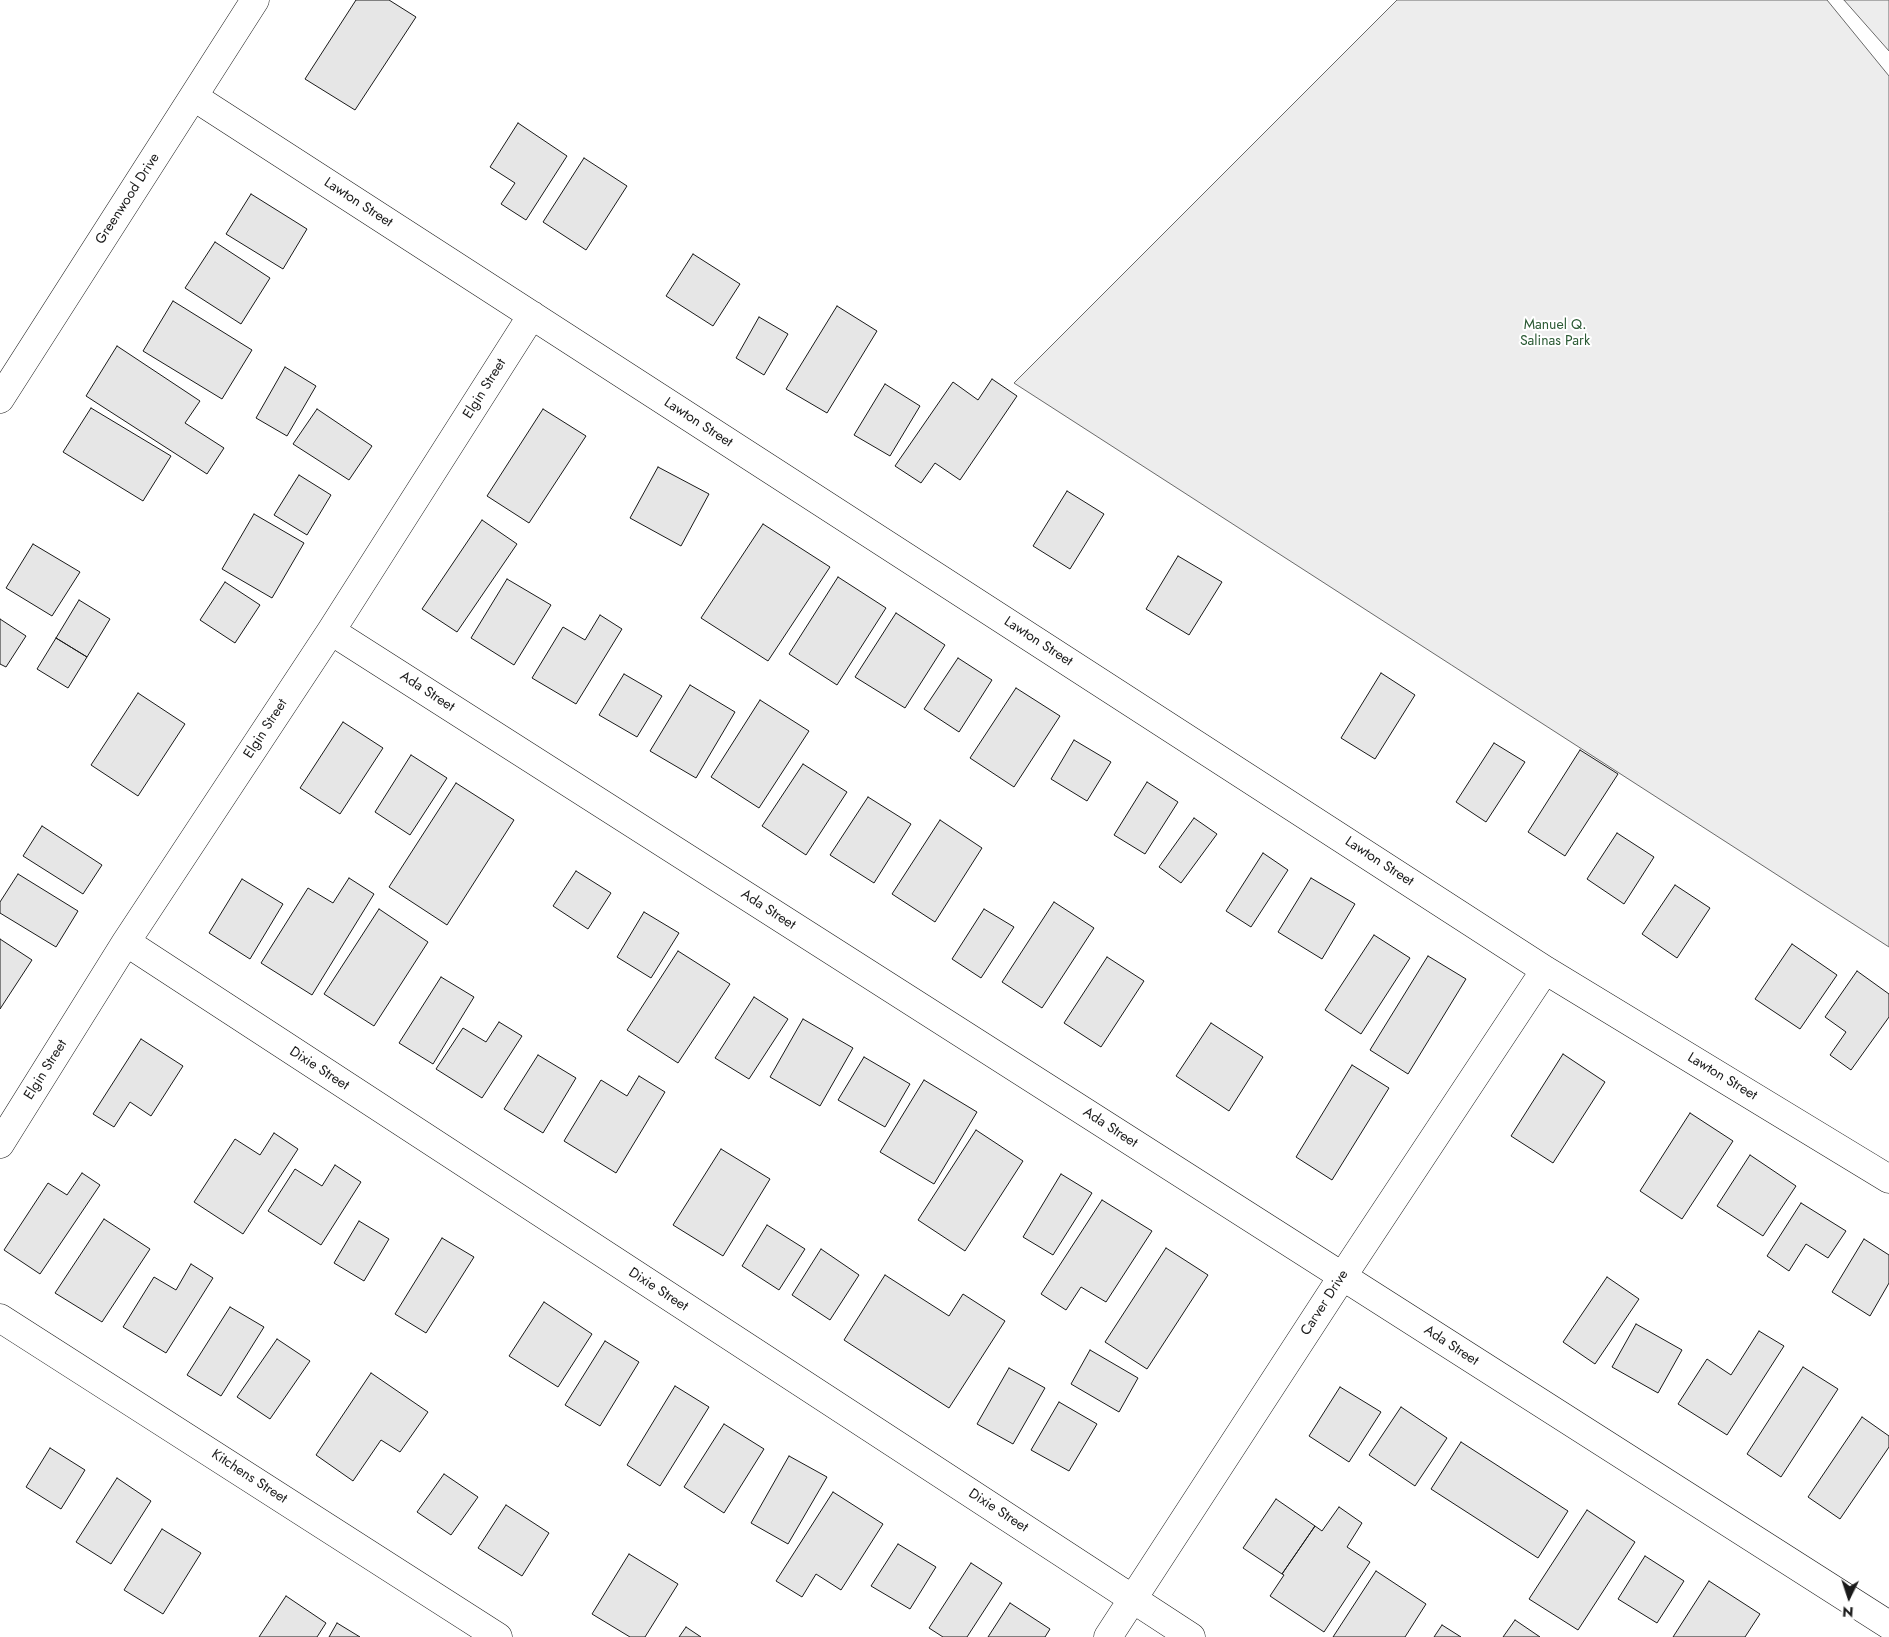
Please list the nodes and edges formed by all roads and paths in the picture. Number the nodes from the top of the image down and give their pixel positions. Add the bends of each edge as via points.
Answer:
1 (255, 0) edge
2 (194, 97) junction
3 (532, 315) junction
4 (0, 398) edge
5 (331, 631) junction
6 (126, 942) junction
7 (1545, 970) junction
8 (0, 1144) edge
9 (1889, 1179) edge
10 (1342, 1276) junction
11 (0, 1318) edge
12 (1133, 1599) junction
13 (1889, 1625) edge
14 (498, 1637) edge
15 (1108, 1637) edge
16 (1191, 1637) edge

1 - 2 street, Greenwood Drive
2 - 3 street, Lawton Street
2 - 4 street, Greenwood Drive
3 - 5 street, Elgin Street
3 - 7 street, Lawton Street
5 - 6 street, Elgin Street
5 - 10 street, Ada Street
6 - 8 street, Elgin Street
6 - 12 street, Dixie Street
7 - 9 street, Lawton Street
7 - 10 street, Carver Drive
10 - 12 street, Carver Drive
10 - 13 street, Ada Street
11 - 14 street, Kitchens Street
12 - 15 street, Carver Drive
12 - 16 street, Dixie Street

